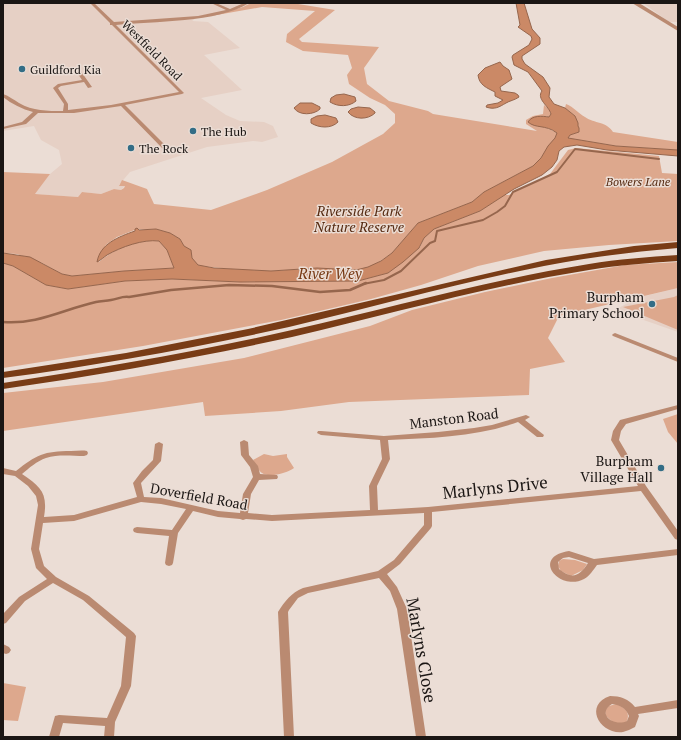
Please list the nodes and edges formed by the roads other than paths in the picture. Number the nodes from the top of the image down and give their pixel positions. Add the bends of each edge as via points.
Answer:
1 (92, 3) edge
2 (213, 3) edge
3 (247, 3) edge
4 (635, 3) edge
5 (229, 10) junction
6 (111, 24) junction
7 (678, 29) edge
8 (78, 71) dead end
9 (85, 81) junction
10 (90, 87) dead end
11 (3, 95) edge
12 (121, 104) junction
13 (65, 111) junction
14 (37, 112) junction
15 (3, 128) edge
16 (167, 150) dead end
17 (678, 245) edge
18 (678, 258) edge
19 (615, 335) dead end
20 (678, 360) edge
21 (3, 375) edge
22 (3, 386) edge
23 (678, 407) edge
24 (321, 433) dead end
25 (540, 435) dead end
26 (384, 438) junction
27 (244, 442) dead end
28 (159, 444) dead end
29 (84, 453) dead end
30 (3, 471) edge
31 (17, 474) junction
32 (257, 477) junction
33 (274, 477) dead end
34 (643, 488) junction
35 (141, 499) junction
36 (191, 508) junction
37 (428, 510) junction
38 (374, 512) junction
39 (243, 517) junction
40 (40, 520) junction
41 (137, 530) dead end
42 (174, 533) junction
43 (678, 537) edge
44 (678, 552) edge
45 (594, 562) dead end
46 (169, 563) dead end
47 (381, 574) junction
48 (54, 579) junction
49 (3, 620) edge
50 (678, 704) edge
51 (633, 711) dead end
52 (110, 722) junction
53 (54, 737) edge
54 (109, 737) edge
55 (289, 737) edge
56 (421, 737) edge

1 - 6 street, Westfield Road
2 - 5 street
3 - 5 street
4 - 7 street
5 - 6 street via 199,16
6 - 12 street, Westfield Road via 182,93
8 - 9 street
9 - 10 street
9 - 13 street via 56,88 66,104
11 - 14 street
12 - 13 street
12 - 16 street
13 - 14 street
14 - 15 street via 24,123
17 - 21 highway via 616,250 549,261 230,336
18 - 22 highway via 616,263 540,274 244,344 107,370
19 - 20 street
23 - 34 street via 623,422 617,431 615,440
24 - 26 street, Manston Road
25 - 26 street, Manston Road via 523,418 488,429
26 - 38 street via 386,459 372,486
27 - 32 street via 245,455 254,466
28 - 35 street via 157,462 137,483
29 - 31 street via 42,456
30 - 31 street
31 - 40 street via 32,484 40,495
32 - 33 street
32 - 39 street via 247,494
34 - 37 street, Marlyns Drive
34 - 43 street
35 - 36 street, Doverfield Road
35 - 40 street, Doverfield Road via 74,518
36 - 39 street, Doverfield Road
36 - 42 street
37 - 38 street, Doverfield Road
37 - 47 street, Marlyns Drive via 428,526 401,557
38 - 39 street, Doverfield Road via 272,518
40 - 48 street via 35,549 40,568
41 - 42 street
42 - 46 street
44 - 45 street
47 - 55 street, Marlyns Drive via 306,590 296,594 288,602 283,612
47 - 56 street, Marlyns Close via 394,589 402,609
48 - 49 street via 22,599
48 - 52 street via 86,598 131,636 126,686
50 - 51 street
52 - 53 street via 59,719
52 - 54 street

